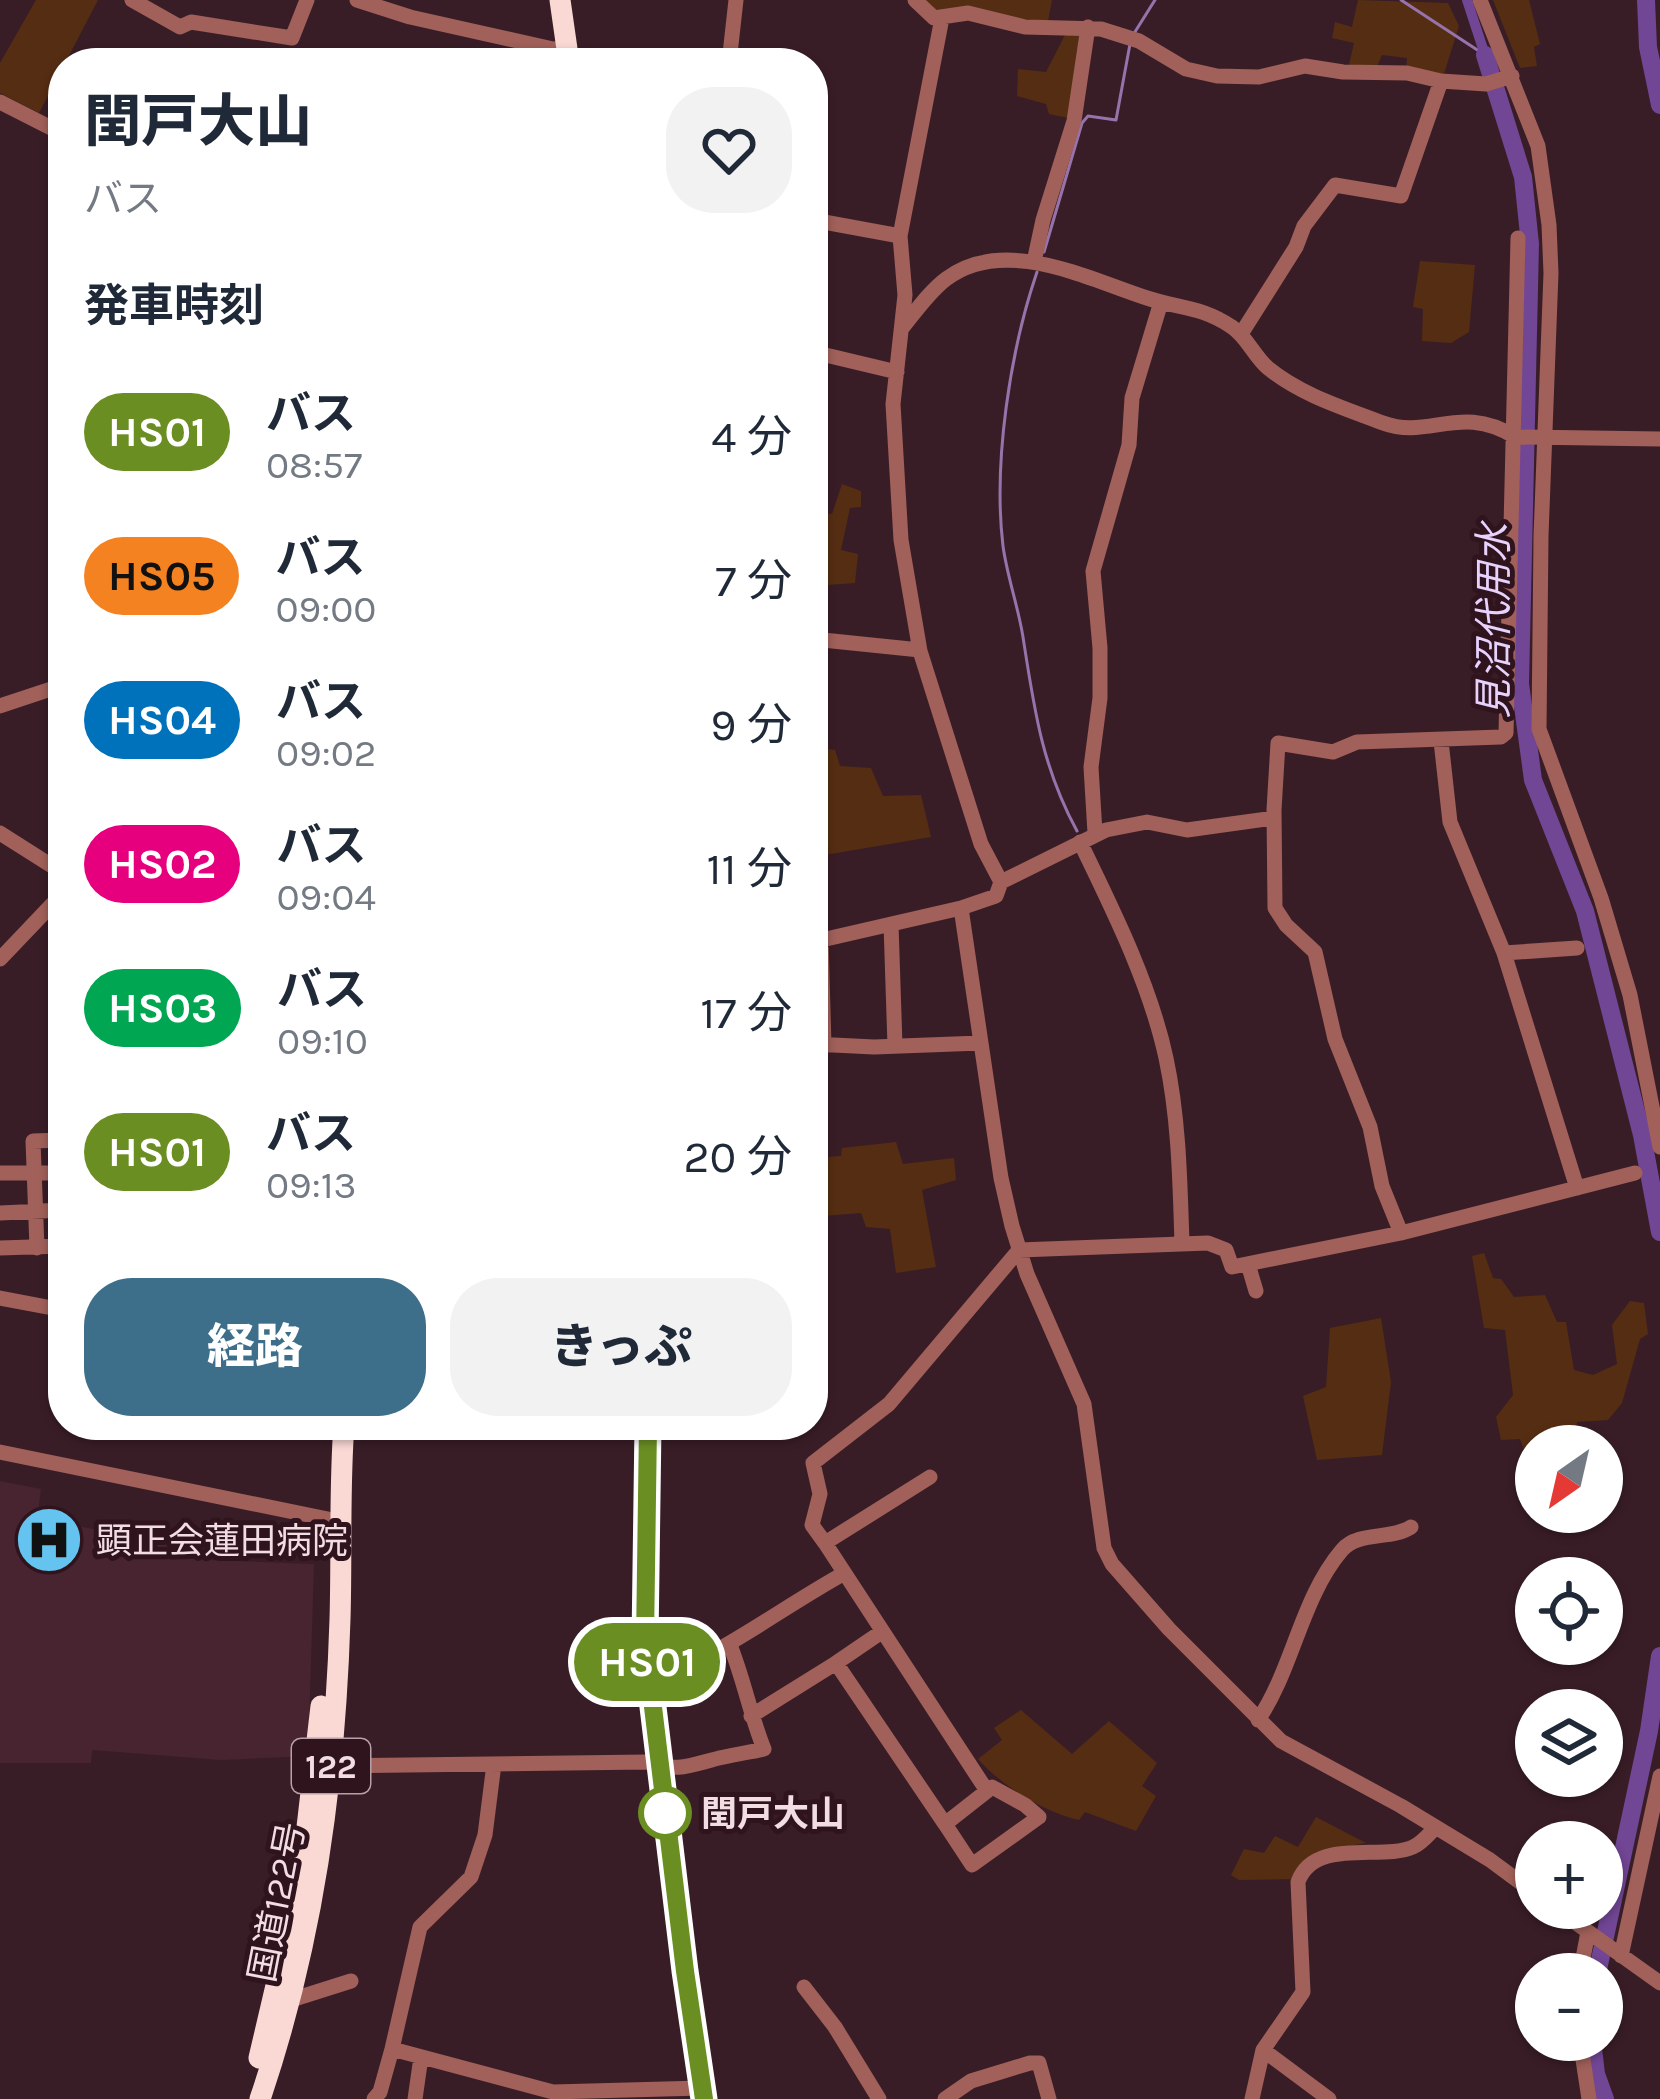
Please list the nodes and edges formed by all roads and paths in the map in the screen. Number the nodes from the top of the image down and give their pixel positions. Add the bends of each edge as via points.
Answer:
1 (132, 0) edge
2 (307, 0) edge
3 (357, 0) edge
4 (560, 0) edge
5 (573, 0) edge
6 (736, 0) edge
7 (915, 0) edge
8 (1480, 0) edge
9 (942, 18) junction
10 (1088, 27) junction
11 (529, 48) edge
12 (563, 48) edge
13 (565, 48) edge
14 (730, 48) edge
15 (1502, 79) junction
16 (1441, 81) junction
17 (0, 102) edge
18 (48, 126) edge
19 (828, 223) edge
20 (900, 236) junction
21 (1518, 238) dead end
22 (1034, 262) junction
23 (1161, 302) junction
24 (903, 327) junction
25 (1241, 334) junction
26 (828, 355) edge
27 (897, 371) junction
28 (1526, 437) junction
29 (1660, 439) edge
30 (828, 641) edge
31 (920, 650) junction
32 (48, 690) edge
33 (0, 706) edge
34 (1441, 741) junction
35 (1274, 818) junction
36 (0, 833) edge
37 (1088, 837) junction
38 (48, 863) edge
39 (1001, 882) junction
40 (961, 908) junction
41 (48, 909) edge
42 (890, 924) junction
43 (828, 938) edge
44 (1577, 948) dead end
45 (1504, 953) junction
46 (0, 959) edge
47 (981, 1042) junction
48 (828, 1044) edge
49 (896, 1046) junction
50 (48, 1140) edge
51 (1660, 1147) edge
52 (0, 1173) edge
53 (1634, 1173) dead end
54 (48, 1174) edge
55 (34, 1175) junction
56 (1576, 1188) junction
57 (48, 1211) edge
58 (35, 1212) junction
59 (0, 1213) edge
60 (1401, 1233) junction
61 (1182, 1244) junction
62 (48, 1247) edge
63 (0, 1248) edge
64 (37, 1248) junction
65 (1018, 1250) junction
66 (1248, 1264) junction
67 (1256, 1291) dead end
68 (0, 1298) edge
69 (48, 1307) edge
70 (330, 1440) edge
71 (344, 1440) edge
72 (648, 1440) edge
73 (0, 1452) edge
74 (930, 1477) dead end
75 (328, 1519) junction
76 (1411, 1527) dead end
77 (825, 1543) junction
78 (844, 1574) junction
79 (880, 1633) junction
80 (730, 1645) junction
81 (836, 1663) junction
82 (649, 1682) junction
83 (751, 1716) junction
84 (1258, 1720) junction
85 (494, 1764) junction
86 (323, 1766) junction
87 (659, 1766) junction
88 (1660, 1776) edge
89 (987, 1791) junction
90 (945, 1824) junction
91 (1436, 1827) junction
92 (1515, 1880) edge
93 (1584, 1929) edge
94 (1590, 1933) junction
95 (1585, 1953) edge
96 (1618, 1953) edge
97 (1619, 1953) edge
98 (1623, 1957) edge
99 (351, 1981) dead end
100 (1660, 1983) edge
101 (804, 1987) dead end
102 (291, 2000) junction
103 (392, 2049) junction
104 (1263, 2050) junction
105 (421, 2056) junction
106 (1583, 2061) edge
107 (526, 2092) edge
108 (703, 2094) edge
109 (247, 2099) edge
110 (260, 2099) edge
111 (374, 2099) edge
112 (416, 2099) edge
113 (879, 2099) edge
114 (945, 2099) edge
115 (1049, 2099) edge
116 (1252, 2099) edge
117 (1329, 2099) edge
118 (1589, 2099) edge

1 - 2 street via 180,27 191,22 292,38
3 - 11 street
4 - 12 highway
5 - 13 highway
6 - 14 street
7 - 9 street
8 - 15 street
9 - 10 street via 968,13 1025,27
9 - 20 street
10 - 16 street via 1126,35 1198,73 1259,77 1305,66
10 - 22 street via 1074,121
15 - 16 street
15 - 28 street via 1538,146 1547,206 1551,273
16 - 25 street via 1400,196 1334,185
17 - 18 street
19 - 20 street
20 - 24 street
21 - 28 street via 1517,398
22 - 23 street
22 - 24 street via 967,268 940,284
23 - 25 street via 1186,304
23 - 37 street via 1093,571 1100,664
24 - 27 street
25 - 28 street via 1293,386 1390,426 1460,419
26 - 27 street
27 - 31 street via 901,540
28 - 29 street
28 - 34 street via 1506,733
28 - 51 street via 1539,729 1630,994
30 - 31 street
31 - 39 street via 981,844
32 - 33 street
34 - 35 street via 1357,742 1334,752 1278,743
34 - 45 street via 1450,822
35 - 37 street via 1186,830 1148,822
35 - 60 street via 1275,908 1316,952 1335,1040
36 - 38 street
37 - 39 street
37 - 61 street via 1166,1059
39 - 40 street via 997,896
40 - 42 street
40 - 47 street
41 - 46 street
42 - 43 street
42 - 49 street
44 - 45 street
45 - 56 street
47 - 49 street
47 - 65 street
48 - 49 street
50 - 55 street via 33,1141
52 - 55 street
53 - 56 street
54 - 55 street
55 - 58 street
56 - 60 street
57 - 58 street
58 - 59 street
58 - 64 street
60 - 66 street
61 - 65 street
61 - 66 street via 1208,1243 1226,1250 1232,1267
62 - 64 street
63 - 64 street
65 - 77 street via 890,1404 812,1463 820,1494 812,1525
65 - 84 street via 1084,1404 1112,1564
66 - 67 street
68 - 69 street
70 - 75 highway, 国道122号 / 122
71 - 86 highway, 国道122号 / 122 via 340,1620
72 - 82 main road
73 - 75 street
74 - 77 street
75 - 86 highway, 国道122号 / 122
76 - 84 street via 1344,1547
77 - 78 street
78 - 79 street
78 - 80 street
79 - 81 street
79 - 89 street
80 - 82 street
80 - 83 street
81 - 83 street
81 - 90 street
82 - 87 main road
83 - 87 street via 764,1749 711,1764
84 - 91 street via 1309,1758
85 - 86 street
85 - 87 street
85 - 103 street via 478,1856 470,1877 420,1927
86 - 102 highway, 国道122号 / 122 via 316,1882
86 - 109 highway, 国道122号 / 122
87 - 108 main road
88 - 97 street
89 - 90 street
89 - 90 street via 992,1786 1039,1817 972,1865
91 - 92 street
91 - 104 street via 1398,1852 1354,1851 1302,1870 1303,1992
93 - 94 street
94 - 95 street
94 - 96 street
98 - 100 street
99 - 102 street
101 - 113 street
102 - 110 highway, 国道122号 / 122
103 - 105 street
103 - 111 street
104 - 116 street
104 - 117 street
105 - 107 street
105 - 112 street
106 - 118 street
107 - 108 street
114 - 115 street via 971,2081 1030,2063 1039,2063

